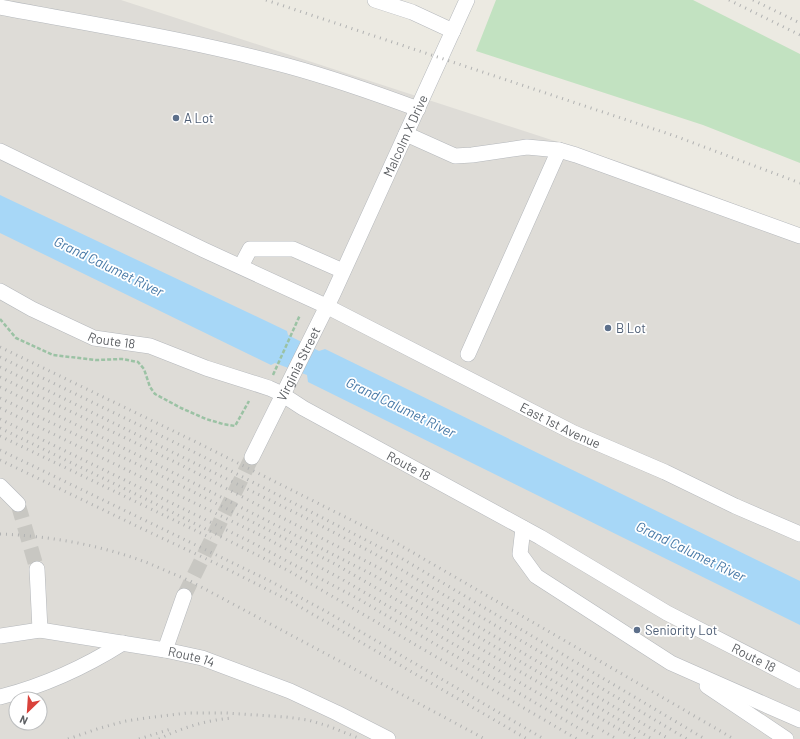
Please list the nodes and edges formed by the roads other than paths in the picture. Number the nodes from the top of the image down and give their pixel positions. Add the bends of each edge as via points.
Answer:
1 (376, 0) edge
2 (467, 0) edge
3 (413, 6) edge
4 (0, 7) edge
5 (453, 31) junction
6 (418, 109) junction
7 (406, 134) junction
8 (559, 150) junction
9 (0, 151) edge
10 (800, 236) edge
11 (241, 266) junction
12 (343, 271) junction
13 (0, 291) edge
14 (326, 306) junction
15 (468, 354) dead end
16 (283, 395) junction
17 (252, 456) tunnel mouth
18 (0, 486) edge
19 (18, 504) tunnel mouth
20 (523, 528) junction
21 (800, 534) edge
22 (37, 569) tunnel mouth
23 (184, 596) tunnel mouth
24 (40, 630) junction
25 (0, 636) edge
26 (123, 643) junction
27 (165, 650) junction
28 (671, 663) junction
29 (800, 681) edge
30 (0, 697) edge
31 (800, 720) edge
32 (388, 739) edge
33 (786, 739) edge

1 - 3 street
2 - 5 street, Malcolm X Drive
3 - 5 street
4 - 6 street via 173,38 285,65
5 - 6 street, Malcolm X Drive
6 - 7 street, Malcolm X Drive
7 - 8 street via 455,156 527,147
7 - 12 street, Malcolm X Drive
8 - 10 street
8 - 15 street
9 - 11 street, East 1st Avenue
11 - 12 street via 250,249 293,249
11 - 14 street, East 1st Avenue
12 - 14 street, Virginia Street
13 - 16 street, Route 18 via 94,338 150,346
14 - 16 street, Virginia Street
14 - 21 street, East 1st Avenue via 574,433
16 - 17 street, Virginia Street
16 - 20 street, Route 18
18 - 19 street
20 - 28 street via 520,554 536,576
20 - 29 street, Route 18 via 667,613
22 - 24 street
23 - 27 street
24 - 25 street, Route 14
24 - 26 street, Route 14
26 - 27 street, Route 14
26 - 30 street via 104,655 25,691
27 - 32 street, Route 14 via 202,658 290,691
28 - 31 street
28 - 33 street

